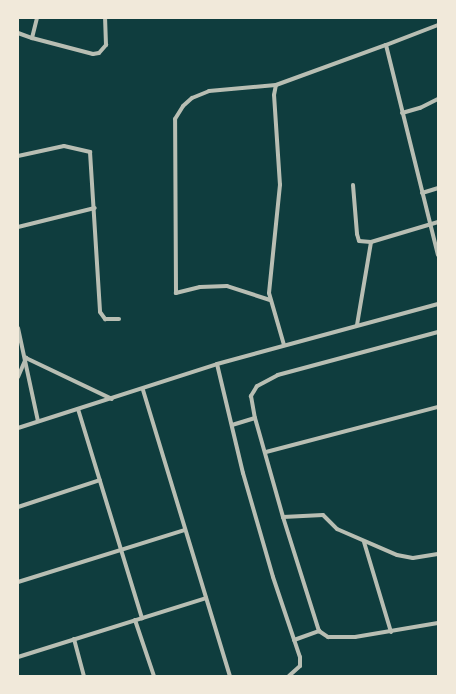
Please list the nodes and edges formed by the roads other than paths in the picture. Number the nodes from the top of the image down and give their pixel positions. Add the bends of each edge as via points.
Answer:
1 (37, 18) edge
2 (105, 18) edge
3 (438, 25) edge
4 (18, 33) edge
5 (32, 38) junction
6 (386, 45) junction
7 (276, 85) junction
8 (438, 99) edge
9 (402, 113) junction
10 (18, 156) edge
11 (353, 185) dead end
12 (438, 188) edge
13 (422, 192) junction
14 (95, 208) junction
15 (438, 222) edge
16 (430, 224) junction
17 (18, 227) edge
18 (371, 242) junction
19 (438, 255) edge
20 (270, 300) junction
21 (438, 304) edge
22 (119, 319) dead end
23 (357, 325) junction
24 (18, 328) edge
25 (438, 332) edge
26 (284, 345) junction
27 (26, 358) junction
28 (217, 364) junction
29 (18, 377) edge
30 (143, 390) junction
31 (112, 399) junction
32 (438, 406) edge
33 (78, 409) junction
34 (255, 418) junction
35 (38, 421) junction
36 (232, 425) junction
37 (18, 428) edge
38 (266, 452) junction
39 (100, 480) junction
40 (18, 507) edge
41 (283, 517) junction
42 (185, 530) junction
43 (364, 542) junction
44 (121, 550) junction
45 (438, 554) edge
46 (18, 582) edge
47 (206, 598) junction
48 (142, 618) junction
49 (136, 620) junction
50 (438, 624) edge
51 (319, 632) junction
52 (391, 632) junction
53 (74, 639) junction
54 (294, 640) junction
55 (18, 657) edge
56 (84, 676) edge
57 (154, 676) edge
58 (230, 676) edge
59 (289, 676) edge

1 - 5 street
2 - 5 street via 106,45 99,54
3 - 6 street
4 - 5 street
6 - 7 street
6 - 9 street
7 - 20 street via 280,177
7 - 20 street via 209,91 192,98 175,119 176,293 200,287 227,286
8 - 9 street
9 - 13 street
10 - 14 street via 64,146 90,152
11 - 18 street via 357,238 363,243
12 - 13 street
13 - 16 street
14 - 17 street
14 - 22 street via 100,312 105,319
15 - 16 street
16 - 18 street
16 - 19 street
18 - 23 street
20 - 26 street
21 - 23 street
23 - 26 street
24 - 27 street
25 - 34 street via 267,380 257,386 251,396
26 - 28 street
27 - 29 street
27 - 31 street
27 - 35 street
28 - 30 street
28 - 36 street
30 - 31 street
30 - 42 street
31 - 33 street
32 - 38 street
33 - 35 street
33 - 39 street
34 - 36 street
34 - 38 street
35 - 37 street
36 - 54 street via 273,577
38 - 41 street
39 - 40 street
39 - 44 street
41 - 43 street via 323,515 337,529
41 - 51 street
42 - 44 street
42 - 47 street
43 - 45 street via 413,558
43 - 52 street
44 - 46 street
44 - 48 street
47 - 48 street
47 - 58 street
48 - 49 street
49 - 53 street
49 - 57 street
50 - 52 street
51 - 52 street via 328,638
51 - 54 street
53 - 55 street
53 - 56 street
54 - 59 street via 300,666

